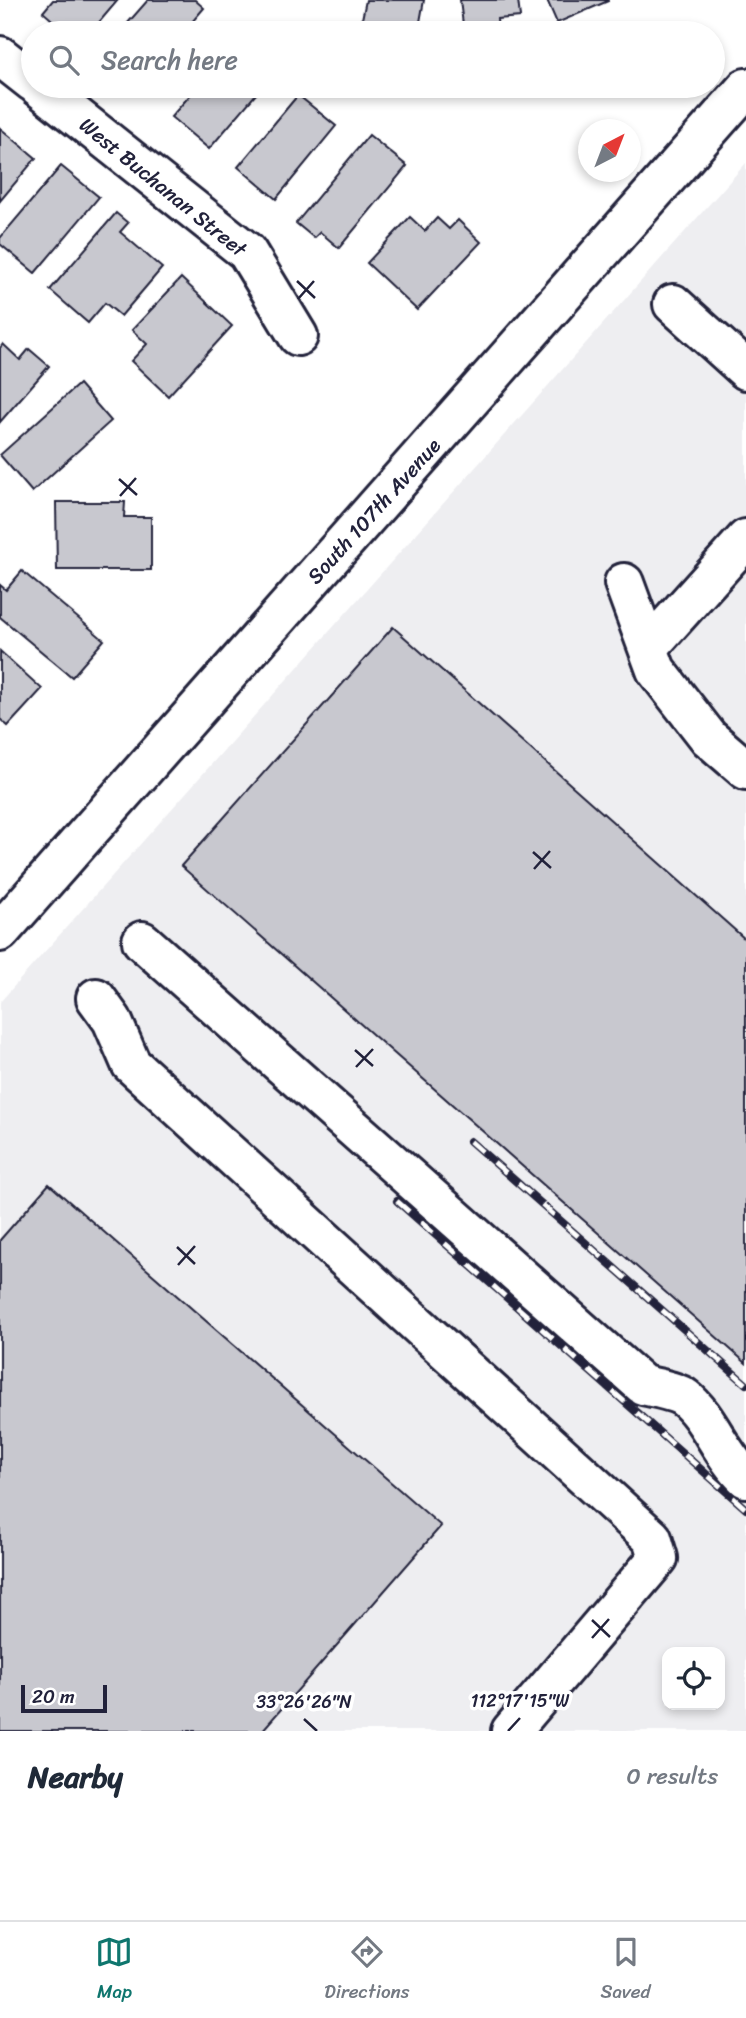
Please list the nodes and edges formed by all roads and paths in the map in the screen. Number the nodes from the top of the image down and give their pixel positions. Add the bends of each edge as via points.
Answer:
1 (0, 56) edge
2 (21, 73) edge
3 (746, 88) edge
4 (53, 98) edge
5 (673, 304) dead end
6 (298, 336) dead end
7 (746, 370) edge
8 (746, 539) edge
9 (624, 583) dead end
10 (648, 649) junction
11 (746, 770) edge
12 (0, 932) edge
13 (142, 941) dead end
14 (96, 998) dead end
15 (746, 1478) edge
16 (511, 1731) edge

1 - 2 main road
3 - 12 main road, South 107th Avenue
4 - 6 main road, West Buchanan Street via 247,253
5 - 7 main road
8 - 10 main road
9 - 10 main road
10 - 11 main road via 656,670 709,738
13 - 15 main road via 643,1385 684,1397 728,1462
14 - 16 main road via 131,1064 652,1538 657,1558

